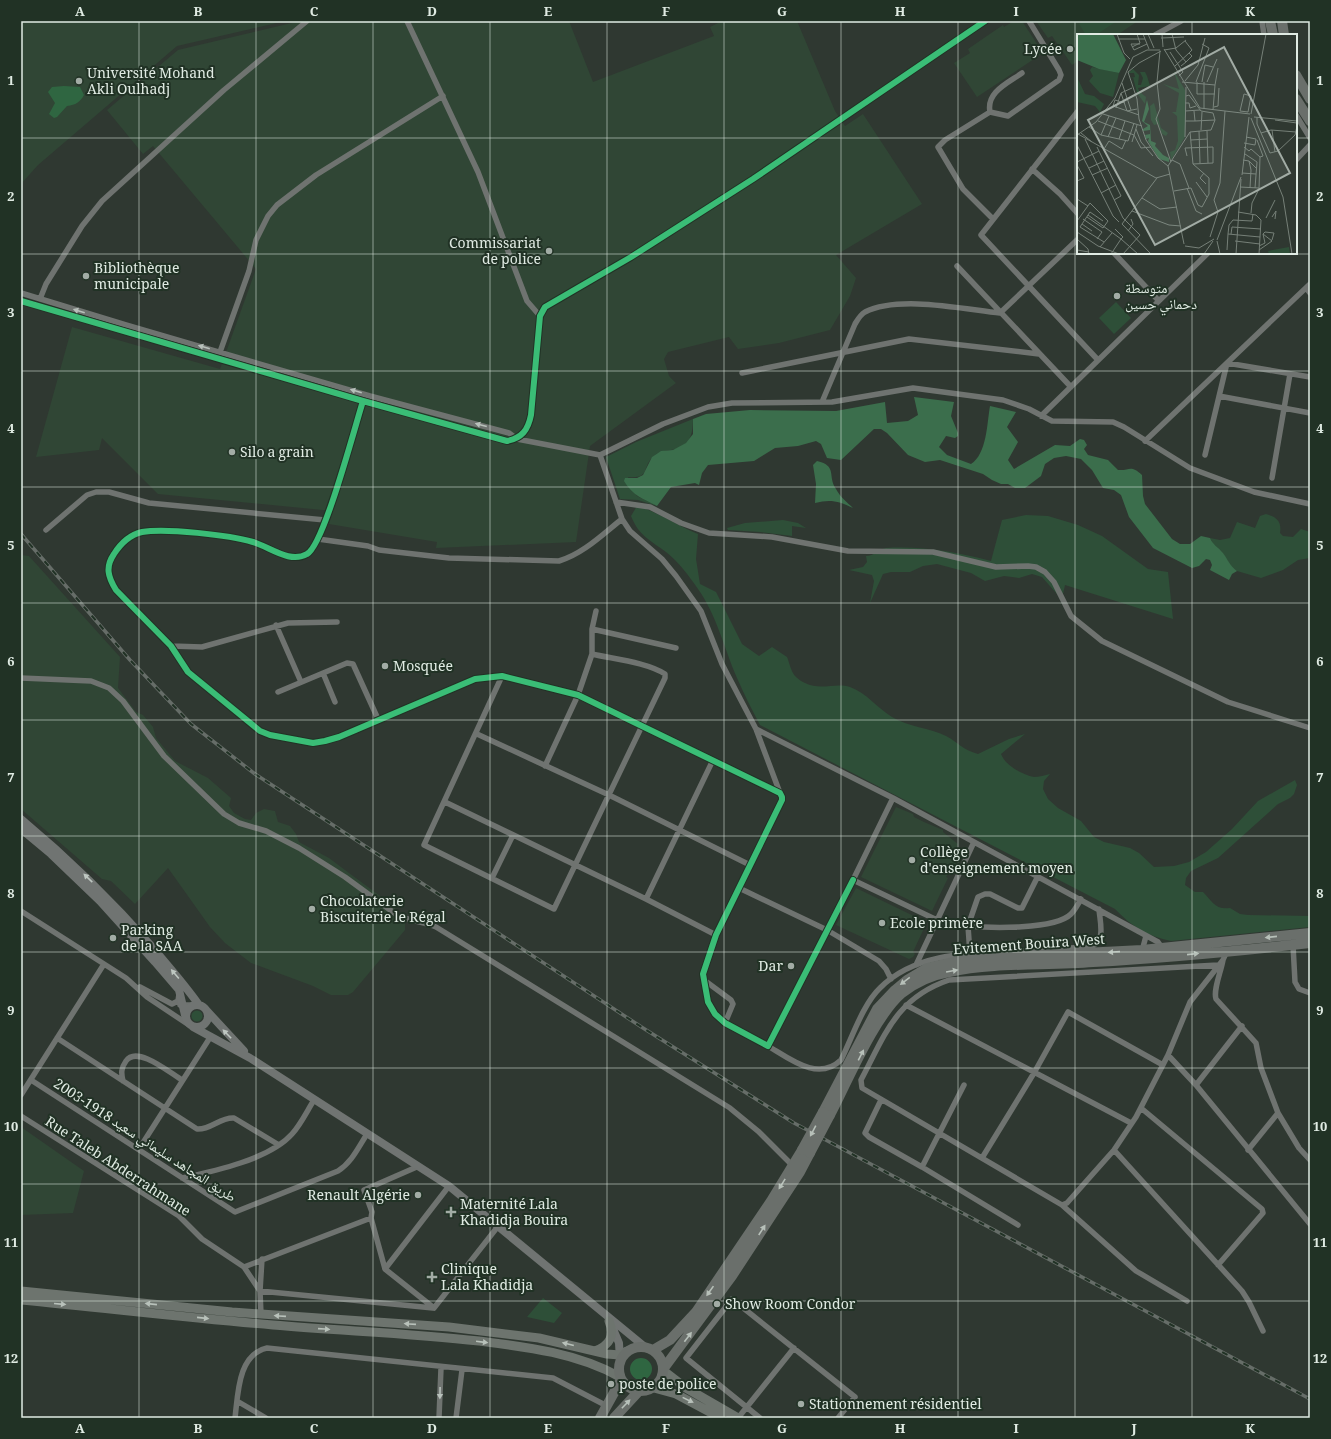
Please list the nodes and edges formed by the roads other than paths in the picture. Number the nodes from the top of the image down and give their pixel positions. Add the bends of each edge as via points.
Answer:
1 (307, 21) edge
2 (407, 21) edge
3 (985, 21) edge
4 (1029, 21) edge
5 (1182, 21) edge
6 (1262, 21) edge
7 (1270, 21) edge
8 (1282, 21) edge
9 (1157, 34) edge
10 (1264, 34) edge
11 (1273, 34) edge
12 (1284, 34) edge
13 (1022, 73) dead end
14 (1297, 77) edge
15 (443, 96) junction
16 (1310, 99) edge
17 (1297, 101) edge
18 (990, 112) junction
19 (1077, 112) edge
20 (1297, 117) edge
21 (1310, 121) edge
22 (1310, 138) edge
23 (1310, 145) edge
24 (1297, 159) edge
25 (1032, 169) junction
26 (1077, 213) edge
27 (993, 219) junction
28 (1077, 240) edge
29 (1118, 254) edge
30 (1207, 254) edge
31 (957, 266) dead end
32 (1029, 284) junction
33 (1308, 288) edge
34 (21, 293) edge
35 (40, 299) junction
36 (21, 301) edge
37 (1159, 301) junction
38 (1000, 312) junction
39 (540, 316) junction
40 (220, 352) junction
41 (843, 353) junction
42 (1039, 354) junction
43 (1098, 360) junction
44 (1227, 363) junction
45 (742, 372) dead end
46 (1290, 374) junction
47 (1310, 377) edge
48 (1071, 387) junction
49 (1219, 396) junction
50 (362, 401) junction
51 (822, 402) junction
52 (1284, 408) junction
53 (1310, 413) edge
54 (1041, 416) junction
55 (517, 439) junction
56 (1145, 441) junction
57 (600, 455) junction
58 (1205, 455) dead end
59 (1272, 478) dead end
60 (616, 502) junction
61 (1310, 504) edge
62 (622, 519) junction
63 (325, 520) junction
64 (46, 530) dead end
65 (318, 539) junction
66 (596, 611) dead end
67 (337, 622) dead end
68 (276, 625) junction
69 (592, 628) junction
70 (171, 646) junction
71 (676, 648) dead end
72 (592, 654) junction
73 (323, 673) junction
74 (502, 676) junction
75 (21, 678) edge
76 (301, 682) junction
77 (278, 692) dead end
78 (578, 695) junction
79 (335, 702) dead end
80 (378, 719) junction
81 (642, 725) junction
82 (1310, 728) edge
83 (756, 729) junction
84 (477, 734) junction
85 (713, 760) junction
86 (545, 766) junction
87 (780, 793) junction
88 (609, 795) junction
89 (893, 798) junction
90 (445, 802) junction
91 (21, 819) edge
92 (21, 829) edge
93 (680, 830) junction
94 (514, 835) junction
95 (974, 842) junction
96 (575, 865) junction
97 (750, 865) junction
98 (1038, 876) junction
99 (492, 878) junction
100 (853, 880) junction
101 (739, 888) junction
102 (646, 899) junction
103 (1081, 899) junction
104 (1099, 909) junction
105 (21, 911) edge
106 (937, 920) junction
107 (968, 926) junction
108 (827, 930) junction
109 (1310, 933) edge
110 (716, 935) junction
111 (1146, 936) junction
112 (1310, 943) edge
113 (1293, 945) junction
114 (1226, 951) junction
115 (1164, 952) junction
116 (970, 954) junction
117 (1142, 955) junction
118 (104, 964) junction
119 (916, 965) junction
120 (1218, 965) junction
121 (126, 978) junction
122 (891, 979) junction
123 (704, 980) junction
124 (179, 990) junction
125 (1310, 993) edge
126 (172, 1004) junction
127 (184, 1005) junction
128 (906, 1005) junction
129 (200, 1006) junction
130 (185, 1015) junction
131 (725, 1023) junction
132 (191, 1026) junction
133 (1242, 1026) junction
134 (211, 1036) junction
135 (57, 1038) junction
136 (768, 1046) junction
137 (1168, 1055) junction
138 (250, 1058) junction
139 (1163, 1065) junction
140 (834, 1066) junction
141 (1034, 1073) junction
142 (843, 1074) junction
143 (31, 1080) junction
144 (182, 1080) junction
145 (123, 1081) junction
146 (964, 1084) dead end
147 (1196, 1085) junction
148 (21, 1095) edge
149 (314, 1100) junction
150 (881, 1100) junction
151 (1141, 1108) junction
152 (165, 1109) junction
153 (827, 1113) junction
154 (1278, 1113) junction
155 (21, 1116) edge
156 (1131, 1123) junction
157 (367, 1134) junction
158 (940, 1134) junction
159 (279, 1145) junction
160 (139, 1149) junction
161 (1114, 1150) junction
162 (1248, 1150) junction
163 (982, 1158) junction
164 (1310, 1160) edge
165 (419, 1166) junction
166 (922, 1167) junction
167 (796, 1169) junction
168 (182, 1178) junction
169 (449, 1186) junction
170 (1062, 1205) junction
171 (371, 1218) junction
172 (1310, 1224) edge
173 (498, 1225) junction
174 (1018, 1225) dead end
175 (262, 1259) junction
176 (1218, 1265) junction
177 (244, 1267) junction
178 (385, 1270) junction
179 (21, 1291) edge
180 (260, 1291) junction
181 (21, 1300) edge
182 (1187, 1301) dead end
183 (434, 1308) junction
184 (598, 1308) junction
185 (261, 1314) junction
186 (609, 1321) junction
187 (1263, 1331) dead end
188 (794, 1348) junction
189 (649, 1349) junction
190 (595, 1352) junction
191 (622, 1356) junction
192 (681, 1357) junction
193 (441, 1368) junction
194 (462, 1370) junction
195 (664, 1370) junction
196 (621, 1378) junction
197 (654, 1388) junction
198 (639, 1392) junction
199 (237, 1401) junction
200 (607, 1406) junction
201 (746, 1407) junction
202 (235, 1418) edge
203 (266, 1418) edge
204 (439, 1418) edge
205 (456, 1418) edge
206 (600, 1418) edge
207 (614, 1418) edge
208 (721, 1418) edge
209 (738, 1418) edge
210 (760, 1418) edge
211 (838, 1418) edge

1 - 35 street via 224,90 102,201 82,226 46,284
2 - 15 street
3 - 39 street via 683,225 553,301 545,307
4 - 18 street via 1059,70 1059,80 1008,116
5 - 9 street
6 - 10 street
7 - 11 highway
8 - 12 highway
13 - 18 street via 994,93 989,103
14 - 16 highway
15 - 39 street via 478,172 527,301
15 - 40 street via 316,175 268,216 256,240 249,271
17 - 21 highway
18 - 27 street via 938,147 963,189
19 - 25 street
20 - 22 street
23 - 24 street
25 - 26 street
25 - 27 street
27 - 32 street via 981,235
28 - 32 street
29 - 37 street
30 - 37 street
31 - 38 street
32 - 38 street
32 - 43 street
33 - 44 street
34 - 35 street
40 -> 35 street
36 - 50 street
37 - 43 street
38 - 41 street via 916,304 883,307 859,316
38 - 42 street
39 - 55 street via 531,415 527,429
55 -> 40 street via 509,433
41 - 42 street via 909,339
41 - 45 street
41 - 51 street
42 - 48 street
43 - 48 street
44 - 46 street
44 - 49 street
44 - 56 street
46 - 47 street
46 - 52 street
48 - 54 street
49 - 52 street
49 - 58 street
50 - 55 street via 507,441
50 - 63 street
51 - 54 street via 842,401 913,388 1003,400
51 - 57 street via 732,403 708,407 663,424
52 - 53 street
52 - 59 street
54 - 56 street via 1060,422 1113,422
55 - 57 street
56 - 61 street via 1190,468 1254,492
57 - 60 street
60 - 62 street
60 - 82 street via 650,507 681,523 709,533 772,537 848,551 933,552 996,567 1036,568 1045,572 1054,582 1071,616 1102,641 1217,698 1256,713
62 - 65 street via 582,550 559,561 449,558 378,550 368,546
62 - 83 street via 644,545 662,559 691,595 701,611 722,664
63 - 64 street via 149,503 109,492 96,492 87,495
63 - 65 street
65 - 70 street via 313,550 296,558 253,542 223,536 142,532 128,538 110,559 107,567 109,579 116,590
66 - 69 street
67 - 68 street
68 - 70 street via 202,647
68 - 76 street
69 - 71 street
69 - 72 street
70 - 80 street via 188,672 254,726 270,735 313,743 339,737
72 - 78 street
72 - 81 street via 664,674 665,678
73 - 76 street
73 - 79 street
73 - 80 street via 347,663 353,664
74 - 78 street
74 - 80 street via 475,679
74 - 84 street
75 - 167 street via 90,681 109,688 123,701 164,756 224,814 305,852 357,885 397,915 436,927 688,1082 736,1113
76 - 77 street
78 - 81 street
78 - 86 street
81 - 85 street
81 - 88 street
83 - 87 street
83 - 89 street
84 - 86 street
84 - 90 street
85 - 87 street
85 - 93 street
86 - 88 street
87 - 97 street via 782,800
88 - 93 street
88 - 96 street
89 - 95 street
89 - 100 street
90 - 94 street
90 - 99 street via 424,845
129 -> 91 main road via 135,927 91,881
92 - 124 main road via 100,901
93 - 97 street
93 - 102 street
94 - 96 street
94 - 99 street
95 - 98 street
95 - 106 street
96 - 99 street via 554,909
96 - 102 street
97 - 101 street
98 - 103 street
98 - 107 street via 1022,908 990,894 981,895
100 - 106 street
100 - 108 street
101 - 108 street
101 - 110 street
102 - 110 street
103 - 104 street
103 - 107 street via 1070,915 1053,924 992,928
104 - 111 street
104 - 116 street via 1100,939 1091,947
105 - 118 street
106 - 119 street
107 - 116 street
108 - 122 street via 879,961
108 - 136 street
109 -> 114 highway, Evitement Bouira West
110 - 123 street via 705,964
111 - 115 street via 1158,942
111 - 117 street
112 - 113 highway, Evitement Bouira West
113 - 114 highway, Evitement Bouira West
113 - 125 street via 1296,982 1299,989
114 - 115 highway, Evitement Bouira West
114 - 120 street
114 - 133 street via 1214,994 1216,1000
115 - 117 highway, Evitement Bouira West
116 - 119 street via 940,957
117 -> 142 highway, Evitement Bouira West via 966,959 927,968 907,980 884,1001 868,1023
153 -> 117 highway, Evitement Bouira West via 888,1010 902,994 933,976 969,969
118 - 121 street
118 - 135 street
119 - 122 street
120 - 128 street via 949,980 931,986
120 - 137 street via 1190,1002
121 - 126 street
121 - 132 street via 147,997
122 - 140 street via 871,998 841,1060
123 - 131 street via 708,1002 715,1014
123 - 131 street via 733,1004
124 - 126 street via 178,1001
124 - 127 main road
126 - 127 street
127 - 129 street
127 - 130 main road
128 - 141 street
128 - 150 street via 895,1017 861,1080 862,1088
129 - 130 main road via 188,1008
129 - 132 main road via 208,1016 206,1023 200,1027
138 -> 129 main road
130 - 132 main road
131 - 136 street
132 - 134 main road
133 - 147 street
133 - 154 street via 1256,1043 1261,1068
134 - 138 main road
134 - 144 street
135 - 143 street
135 - 145 street
136 - 140 street via 806,1067 816,1070
137 - 139 street
137 - 147 street
138 - 149 main road
139 - 141 street via 1068,1012
139 - 151 street
140 - 142 street
141 - 156 street
141 - 163 street
142 - 153 highway, Evitement Bouira West
143 - 148 street
143 - 160 street, طريق المجاهد سليماني سعيد 1918-2003
144 - 145 street via 141,1056 133,1055 122,1065
144 - 152 street
145 - 152 street
146 - 158 street
147 - 162 street
149 - 157 main road
149 - 159 street via 293,1133
150 - 158 street
150 - 166 street via 865,1133 869,1138
151 - 156 street
151 - 176 street via 1262,1209 1263,1213
152 - 159 street via 196,1129 204,1130 228,1118 234,1118
152 - 160 street
153 - 167 highway, Evitement Bouira West, bridge
154 - 162 street
154 - 164 street via 1299,1148
155 - 177 street, Rue Taleb Abderrahmane via 179,1216 202,1239
156 - 161 street
157 - 165 main road
157 - 168 street, طريق المجاهد سليماني سعيد 1918-2003 via 353,1158 338,1171 235,1212
158 - 163 street
158 - 166 street
159 - 168 street via 236,1165
160 - 168 street, طريق المجاهد سليماني سعيد 1918-2003
161 - 170 street via 1067,1203
161 - 176 street
162 - 172 street
163 - 170 street
165 - 169 main road
165 - 171 street via 364,1190 372,1212
166 - 174 street
167 -> 189 highway via 696,1312 670,1340
192 -> 167 highway
169 - 173 main road
169 - 178 street
170 - 182 street via 1136,1271
171 - 175 street
171 - 178 street
173 - 183 street
173 - 184 main road
175 - 177 street
175 - 180 street
176 - 187 street via 1242,1291
177 - 180 street
178 - 183 street
185 -> 179 main road
180 - 183 street
180 - 185 street
181 -> 196 main road via 271,1325 444,1337 533,1348 577,1359
184 - 186 main road
184 - 189 main road
190 -> 185 main road via 549,1340 449,1327
186 - 190 main road via 612,1328 611,1339 606,1346
186 - 191 main road
188 - 192 street via 732,1299
188 - 201 street
188 - 211 street via 855,1397
189 - 191 highway via 636,1347
189 - 195 highway via 661,1358
190 - 191 main road
191 - 196 highway via 619,1372
192 - 195 highway
192 - 201 street
193 - 194 street
193 - 199 street via 263,1349 250,1356 244,1369
193 -> 204 street
194 - 200 street via 553,1378
194 - 205 street
195 - 197 highway
195 - 209 main road via 682,1385
196 - 198 highway via 629,1388
196 - 200 highway
197 - 198 highway
197 -> 208 main road via 676,1394
207 -> 198 highway
199 - 202 street
199 - 203 street
200 - 206 highway
201 - 209 street
201 - 210 street

